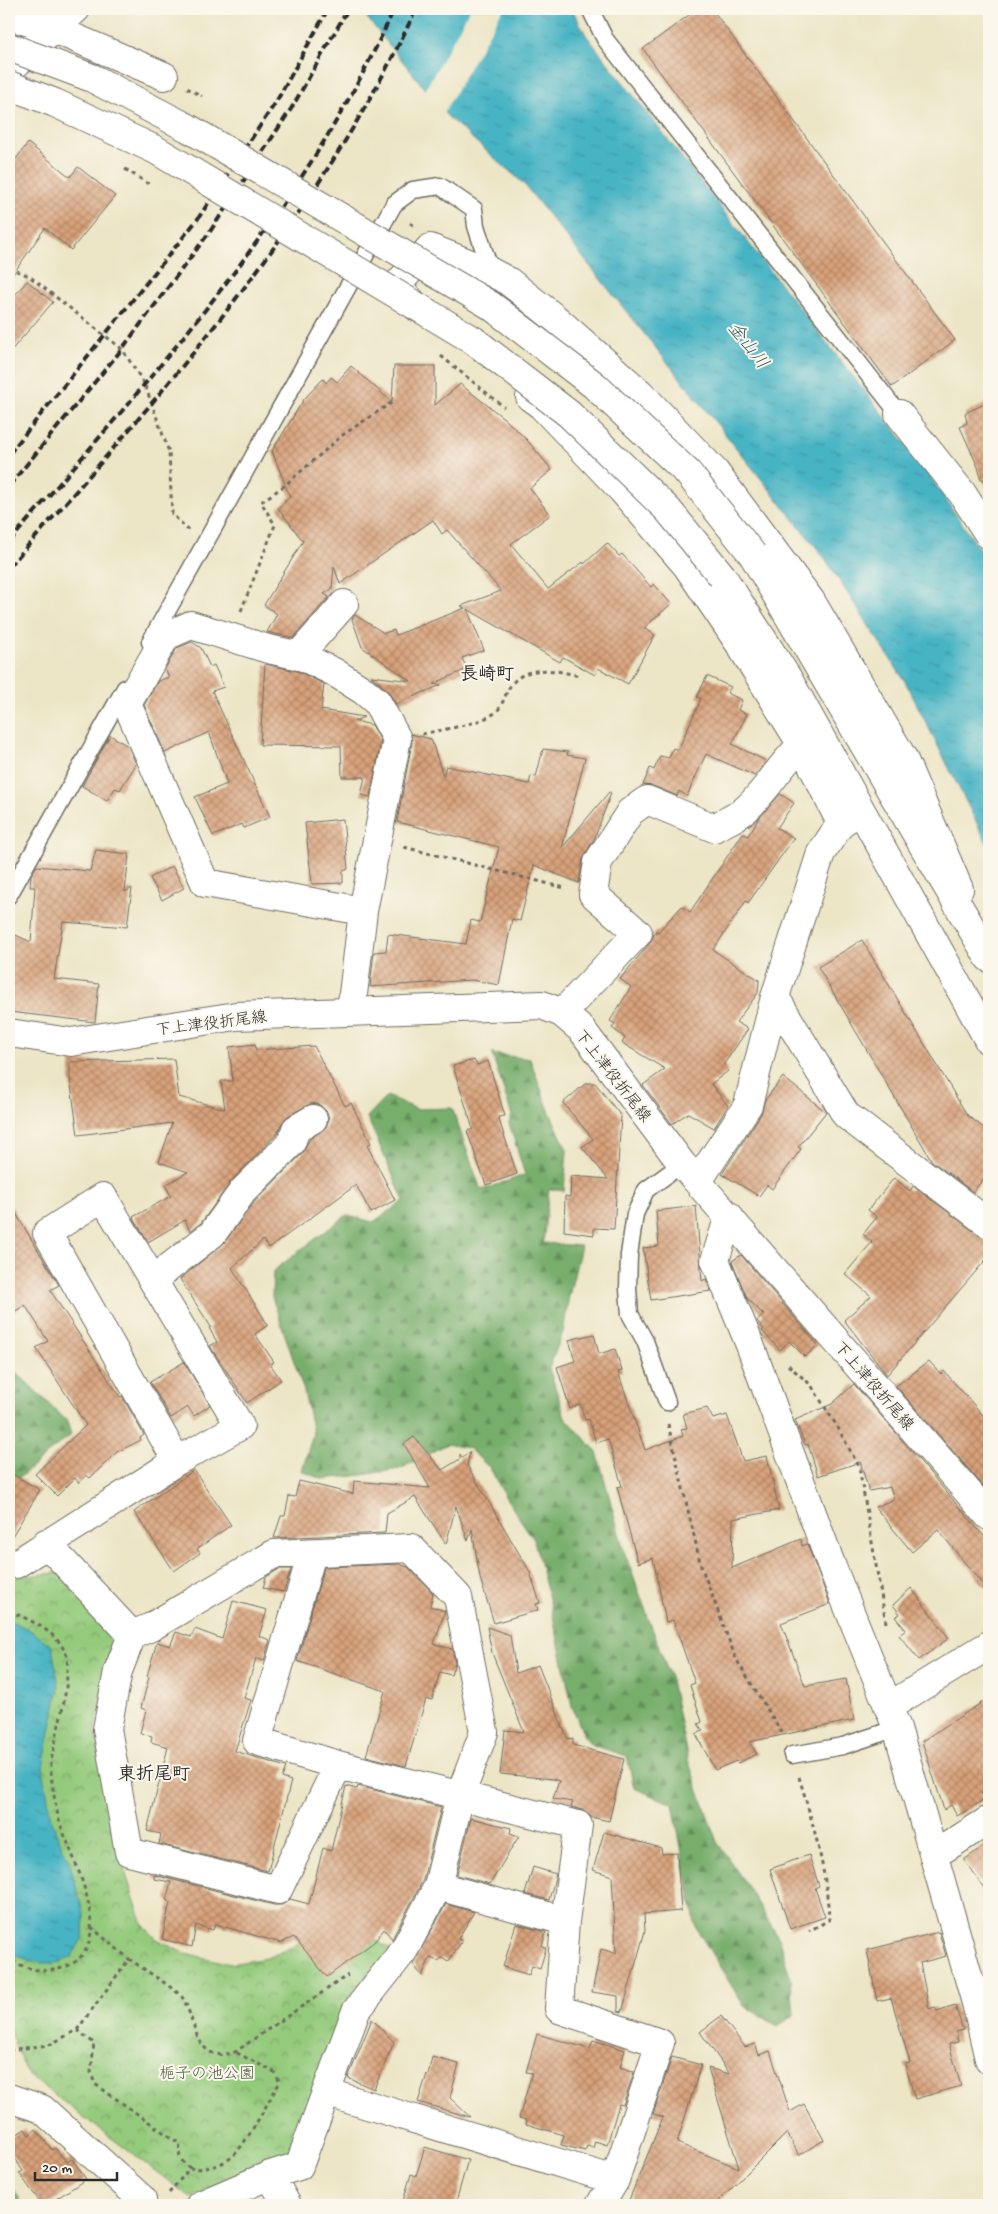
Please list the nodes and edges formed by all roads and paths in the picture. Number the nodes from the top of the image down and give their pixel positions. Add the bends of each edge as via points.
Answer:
1 (76, 9) edge
2 (590, 9) edge
3 (10, 14) edge
4 (54, 29) junction
5 (9, 47) edge
6 (9, 70) edge
7 (164, 76) dead end
8 (9, 85) edge
9 (9, 268) edge
10 (491, 272) junction
11 (439, 354) dead end
12 (394, 401) dead end
13 (511, 413) dead end
14 (899, 414) joint
15 (989, 535) edge
16 (204, 545) junction
17 (344, 604) dead end
18 (231, 637) junction
19 (298, 656) junction
20 (579, 676) dead end
21 (397, 739) junction
22 (802, 744) junction
23 (851, 817) junction
24 (377, 841) junction
25 (593, 894) junction
26 (9, 895) edge
27 (363, 911) junction
28 (985, 949) edge
29 (775, 997) junction
30 (351, 1011) junction
31 (562, 1013) junction
32 (9, 1033) edge
33 (989, 1041) edge
34 (313, 1119) dead end
35 (690, 1173) junction
36 (729, 1216) junction
37 (989, 1224) edge
38 (154, 1279) junction
39 (781, 1358) dead end
40 (667, 1402) joint
41 (177, 1461) junction
42 (989, 1516) edge
43 (46, 1543) junction
44 (312, 1554) junction
45 (9, 1564) edge
46 (9, 1611) edge
47 (886, 1625) dead end
48 (132, 1635) junction
49 (989, 1645) edge
50 (892, 1718) junction
51 (792, 1755) junction
52 (338, 1764) junction
53 (460, 1796) junction
54 (989, 1820) edge
55 (934, 1855) junction
56 (438, 1886) junction
57 (565, 1921) junction
58 (91, 1927) junction
59 (809, 1932) dead end
60 (9, 1958) edge
61 (129, 1959) junction
62 (342, 1979) dead end
63 (983, 1999) edge
64 (77, 2030) junction
65 (9, 2050) edge
66 (235, 2052) junction
67 (989, 2059) edge
68 (328, 2093) junction
69 (9, 2098) edge
70 (190, 2168) junction
71 (270, 2175) junction
72 (615, 2180) junction
73 (148, 2202) edge
74 (200, 2205) edge
75 (287, 2205) edge
76 (600, 2205) edge

1 - 4 street
2 - 14 lane via 605,39
3 - 4 street
4 - 6 street
4 - 7 street
5 - 28 street, bridge via 92,78 188,128 490,305 594,385 688,473 753,555
8 - 23 street, bridge via 55,102 156,150 473,340 569,414 668,510 722,576 787,677
9 - 16 path via 29,276 122,349 145,386 169,452 172,514
10 - 16 lane via 474,209 440,186 413,190 394,204
10 - 22 street via 430,248 396,286 454,344 541,405 622,490 687,566
10 - 28 street via 508,281 556,319 640,393 715,472 811,601 903,758
11 - 13 path
12 - 18 path via 344,434 261,502 275,525
14 - 15 street via 962,493
16 - 26 lane
17 - 19 street
18 - 19 street
18 - 27 street via 191,625 166,636 127,704 206,883
19 - 21 street via 364,690 377,702
20 - 21 path via 559,670 531,671 512,683 496,712 475,722
21 - 24 street
22 - 23 street
22 - 25 street via 743,812 714,828 647,800 630,812 598,862
23 - 29 street via 821,853
23 - 33 street
24 - 25 path
24 - 27 street
25 - 31 street via 638,933
27 - 30 street
29 - 35 street via 748,1105
29 - 37 street via 846,1115
30 - 31 street, 下上津役折尾線 via 542,1005
30 - 32 street, 下上津役折尾線 via 236,1016 71,1042
31 - 35 street, 下上津役折尾線 via 582,1030
34 - 38 street via 296,1129 291,1143 243,1191 212,1234
35 - 36 street, 下上津役折尾線
35 - 40 lane via 646,1190 635,1214 629,1255 630,1314 645,1341
36 - 42 street, 下上津役折尾線
36 - 50 street via 715,1260
38 - 41 street via 240,1426
38 - 41 street via 103,1197 47,1233
39 - 47 path via 811,1385 859,1467
40 - 51 path via 668,1429 701,1566 736,1659 760,1694
41 - 43 street
43 - 45 street via 16,1564
43 - 48 street
44 - 48 street via 274,1554
44 - 52 street via 257,1741
44 - 53 street via 411,1548 458,1597 484,1732
46 - 58 path via 33,1621 50,1634 67,1657 67,1686 50,1764 59,1819 84,1884
48 - 52 street via 118,1671 107,1729 130,1852 278,1890
49 - 50 street
50 - 51 lane via 843,1746
50 - 55 street
51 - 59 path via 809,1807 828,1894 828,1920
52 - 53 street
53 - 56 street
53 - 57 street via 578,1826
54 - 55 street
55 - 63 street
56 - 57 street
56 - 68 street via 404,1950 356,2011
57 - 72 street via 559,2009 660,2042
58 - 60 path via 90,1942 70,1966 42,1970 20,1967
58 - 61 path
61 - 64 path
61 - 66 path via 182,1996 199,2042 211,2054 222,2056
62 - 66 path
63 - 67 street
64 - 65 path via 49,2045
64 - 70 path via 94,2042 91,2073 95,2084 180,2144 181,2162
66 - 70 path via 274,2072 280,2082 235,2154 209,2168
68 - 71 street via 299,2166
68 - 72 street
69 - 73 street via 42,2109
70 - 73 path
71 - 74 street
71 - 75 street
72 - 76 street

